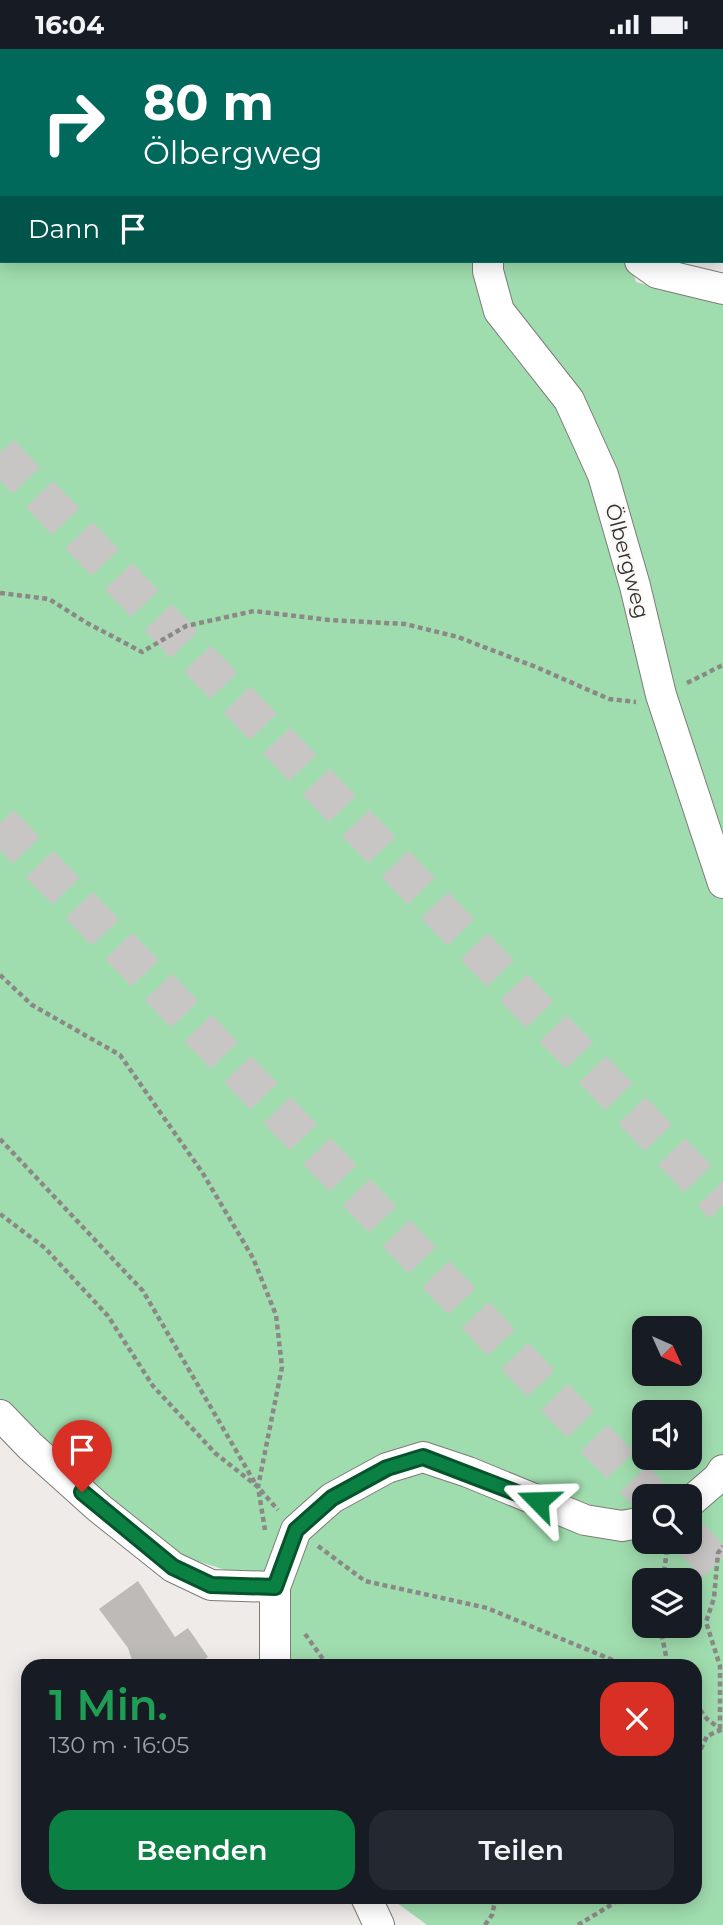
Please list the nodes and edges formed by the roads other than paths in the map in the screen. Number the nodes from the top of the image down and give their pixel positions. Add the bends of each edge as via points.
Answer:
1 (488, 263) edge
2 (643, 263) edge
3 (723, 289) edge
4 (723, 883) edge
5 (0, 1415) edge
6 (723, 1470) edge
7 (702, 1492) edge
8 (632, 1524) edge
9 (275, 1587) junction
10 (275, 1659) edge
11 (369, 1904) edge
12 (379, 1925) edge

1 - 4 street, Ölbergweg via 499,311 569,400 603,475 662,695
2 - 3 street via 657,273
5 - 9 street via 99,1508 173,1567 211,1585
6 - 7 street
8 - 9 street via 584,1520 423,1457 387,1468 332,1498 296,1530
9 - 10 street
11 - 12 street

